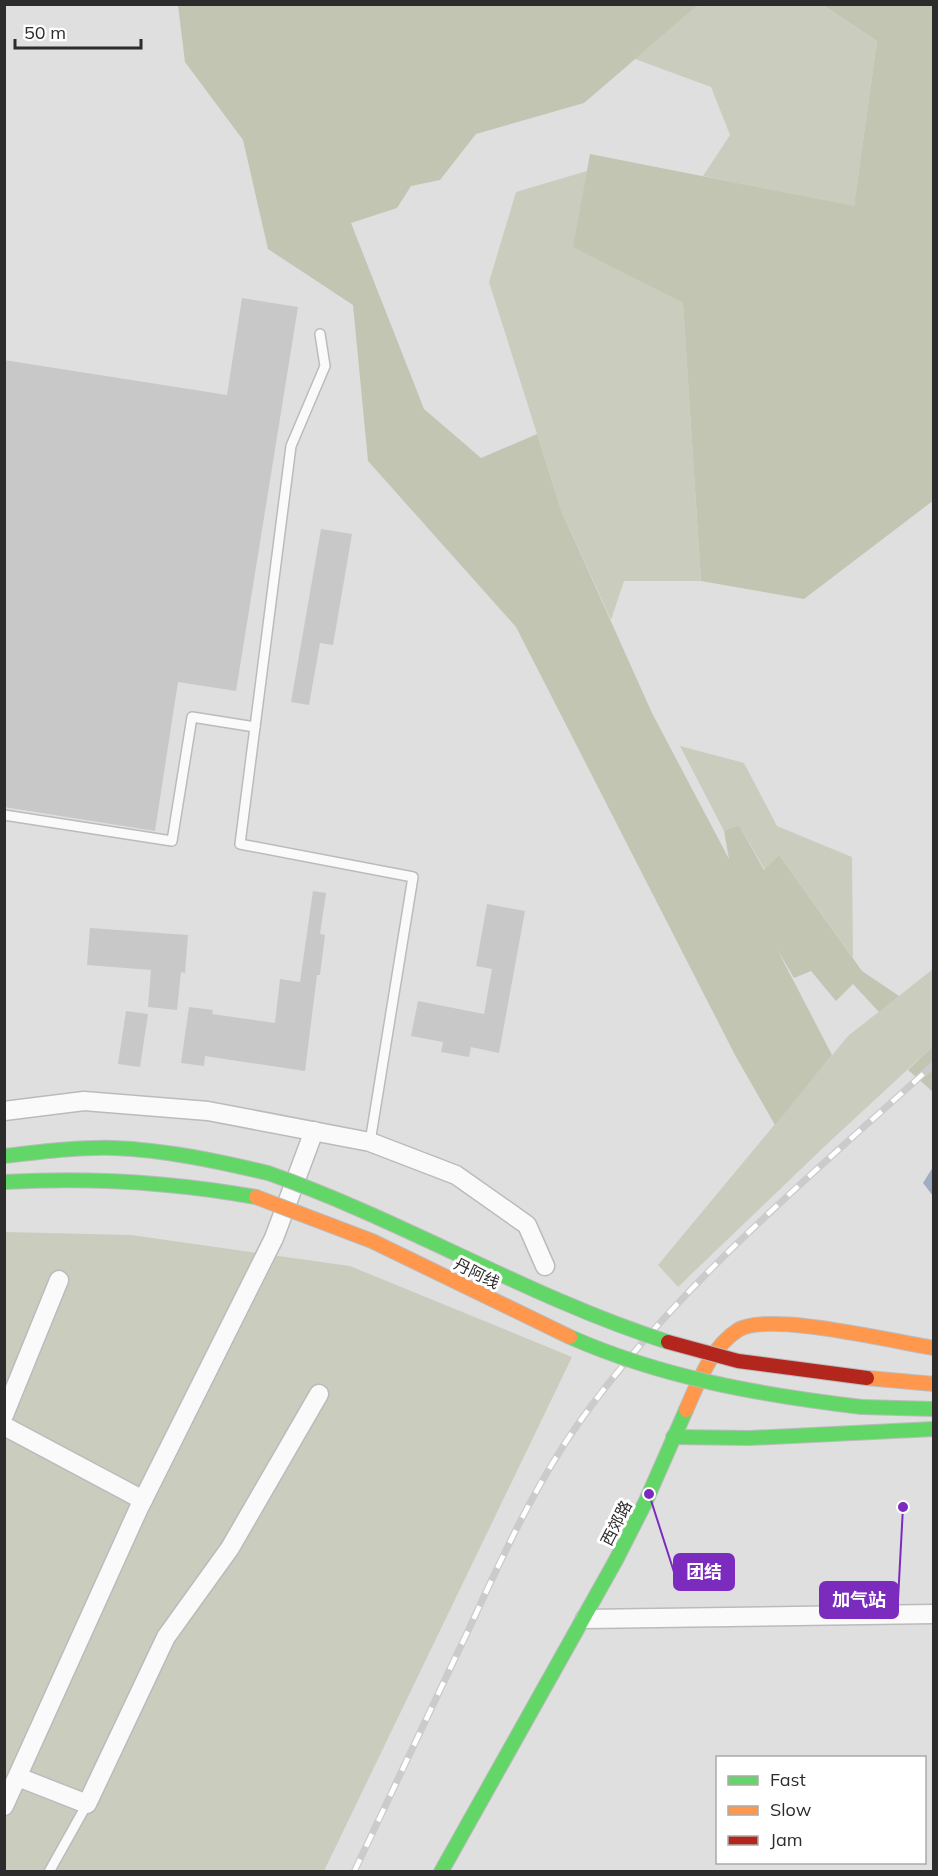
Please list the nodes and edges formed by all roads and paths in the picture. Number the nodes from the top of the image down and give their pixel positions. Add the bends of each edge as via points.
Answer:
1 (320, 334) dead end
2 (255, 727) junction
3 (4, 815) edge
4 (4, 1111) edge
5 (314, 1131) junction
6 (370, 1142) junction
7 (4, 1156) edge
8 (4, 1182) edge
9 (545, 1266) dead end
10 (58, 1281) dead end
11 (933, 1348) edge
12 (933, 1384) edge
13 (319, 1395) dead end
14 (933, 1410) edge
15 (4, 1415) edge
16 (4, 1426) edge
17 (933, 1429) edge
18 (673, 1437) junction
19 (143, 1500) junction
20 (933, 1614) edge
21 (585, 1619) junction
22 (18, 1777) junction
23 (87, 1804) junction
24 (4, 1806) edge
25 (49, 1872) edge
26 (441, 1872) edge

1 - 2 lane via 325,366 291,446
2 - 3 lane via 192,717 172,841
2 - 6 lane via 240,844 413,877
4 - 5 street via 84,1101 208,1111
5 - 6 street
5 - 19 street via 274,1238
6 - 9 street via 456,1175 527,1225
7 - 12 main road, 丹阿线, bridge via 126,1149 199,1157 268,1173 322,1190 596,1316 696,1352 771,1367
8 - 14 main road, 丹阿线, bridge via 126,1178 256,1197 386,1247 585,1344 685,1378 764,1396
10 - 15 street
11 - 18 main road, 西郊路 via 791,1326 759,1323 741,1328 724,1343 705,1371
13 - 23 street via 230,1548 166,1637
16 - 19 street
17 - 18 main road via 750,1438
18 - 21 main road, 西郊路 via 641,1512
19 - 22 street
20 - 21 street
21 - 26 main road, 西郊路
22 - 23 street
22 - 24 street
23 - 25 lane

